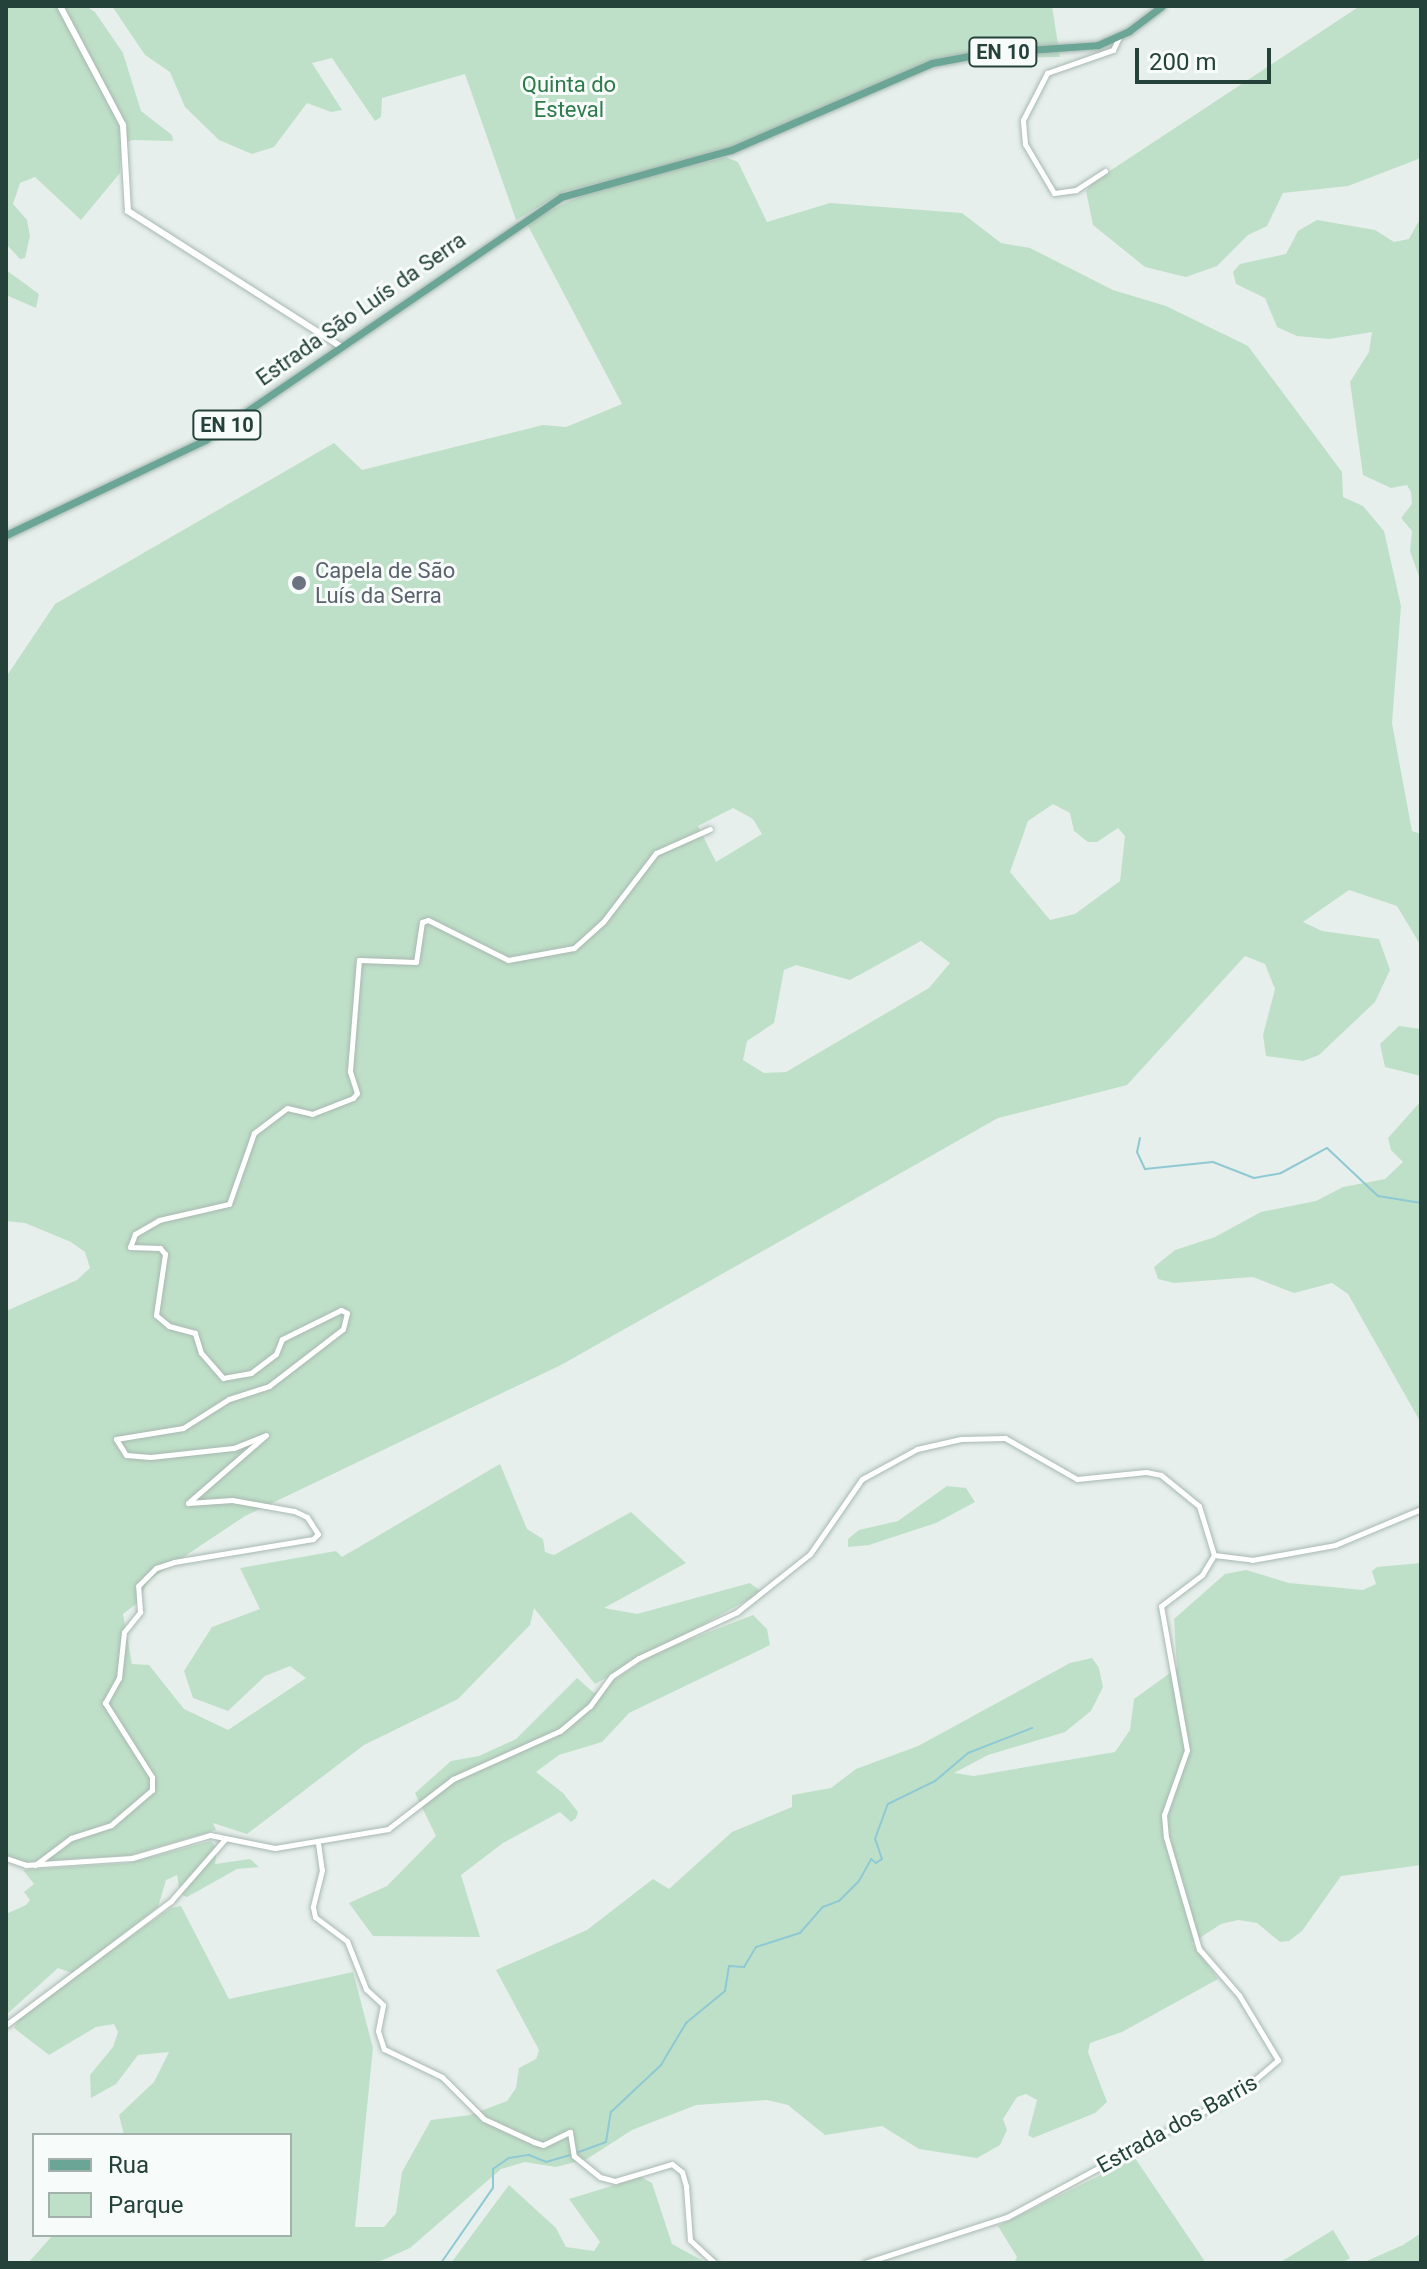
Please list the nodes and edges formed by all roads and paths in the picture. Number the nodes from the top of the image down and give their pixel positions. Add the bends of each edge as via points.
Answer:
1 (60, 6) edge
2 (1162, 6) edge
3 (1119, 37) junction
4 (1105, 171) dead end
5 (340, 346) junction
6 (6, 535) edge
7 (710, 829) dead end
8 (1421, 1509) edge
9 (1214, 1555) junction
10 (226, 1838) junction
11 (318, 1843) junction
12 (6, 1858) edge
13 (35, 1865) junction
14 (6, 2025) edge
15 (715, 2263) edge
16 (865, 2263) edge

1 - 5 street via 123,125 128,211
2 - 3 main road, EN 10
3 - 4 street via 1113,50 1047,73 1023,120 1025,144 1054,193 1076,190
3 - 5 main road, Estrada São Luís da Serra / EN 10 via 1078,50 985,53 932,63 737,148 564,195
5 - 6 main road, Estrada São Luís da Serra / EN 10 via 178,455
7 - 13 street via 656,853 603,922 574,948 508,960 428,920 422,922 416,962 359,960 350,1056 357,1093 353,1098 312,1114 287,1108 254,1133 229,1204 159,1220 135,1234 130,1247 160,1248 165,1254 156,1315 169,1326 195,1333 201,1353 223,1378 251,1373 276,1354 282,1339 341,1310 347,1313 343,1329 269,1386 229,1399 183,1428 116,1439 126,1455 150,1457 233,1448 266,1435 188,1503 232,1500 294,1511 307,1517 318,1534 174,1562 156,1568 138,1586 140,1612 124,1632 119,1678 105,1703 152,1777 152,1790 111,1825 71,1838
8 - 9 street via 1335,1545 1252,1560
9 - 11 street via 1199,1506 1161,1475 1077,1479 1005,1438 961,1439 917,1449 862,1479 810,1554 760,1595 737,1612 630,1664 560,1731 453,1779 388,1829
9 - 16 street, Estrada dos Barris via 1202,1575 1161,1606 1187,1750 1164,1815 1166,1837 1199,1949 1239,1995 1278,2060 1243,2090 1007,2217
10 - 11 street via 270,1848
10 - 13 street via 210,1835 143,1856
10 - 14 street via 171,1901
11 - 15 street via 322,1870 315,1917 356,1954 366,1989 383,2005 378,2031 384,2049 442,2077 484,2119 534,2142 543,2145 570,2132 574,2156 600,2177 615,2181 672,2164 682,2172 686,2186 690,2240
12 - 13 street

